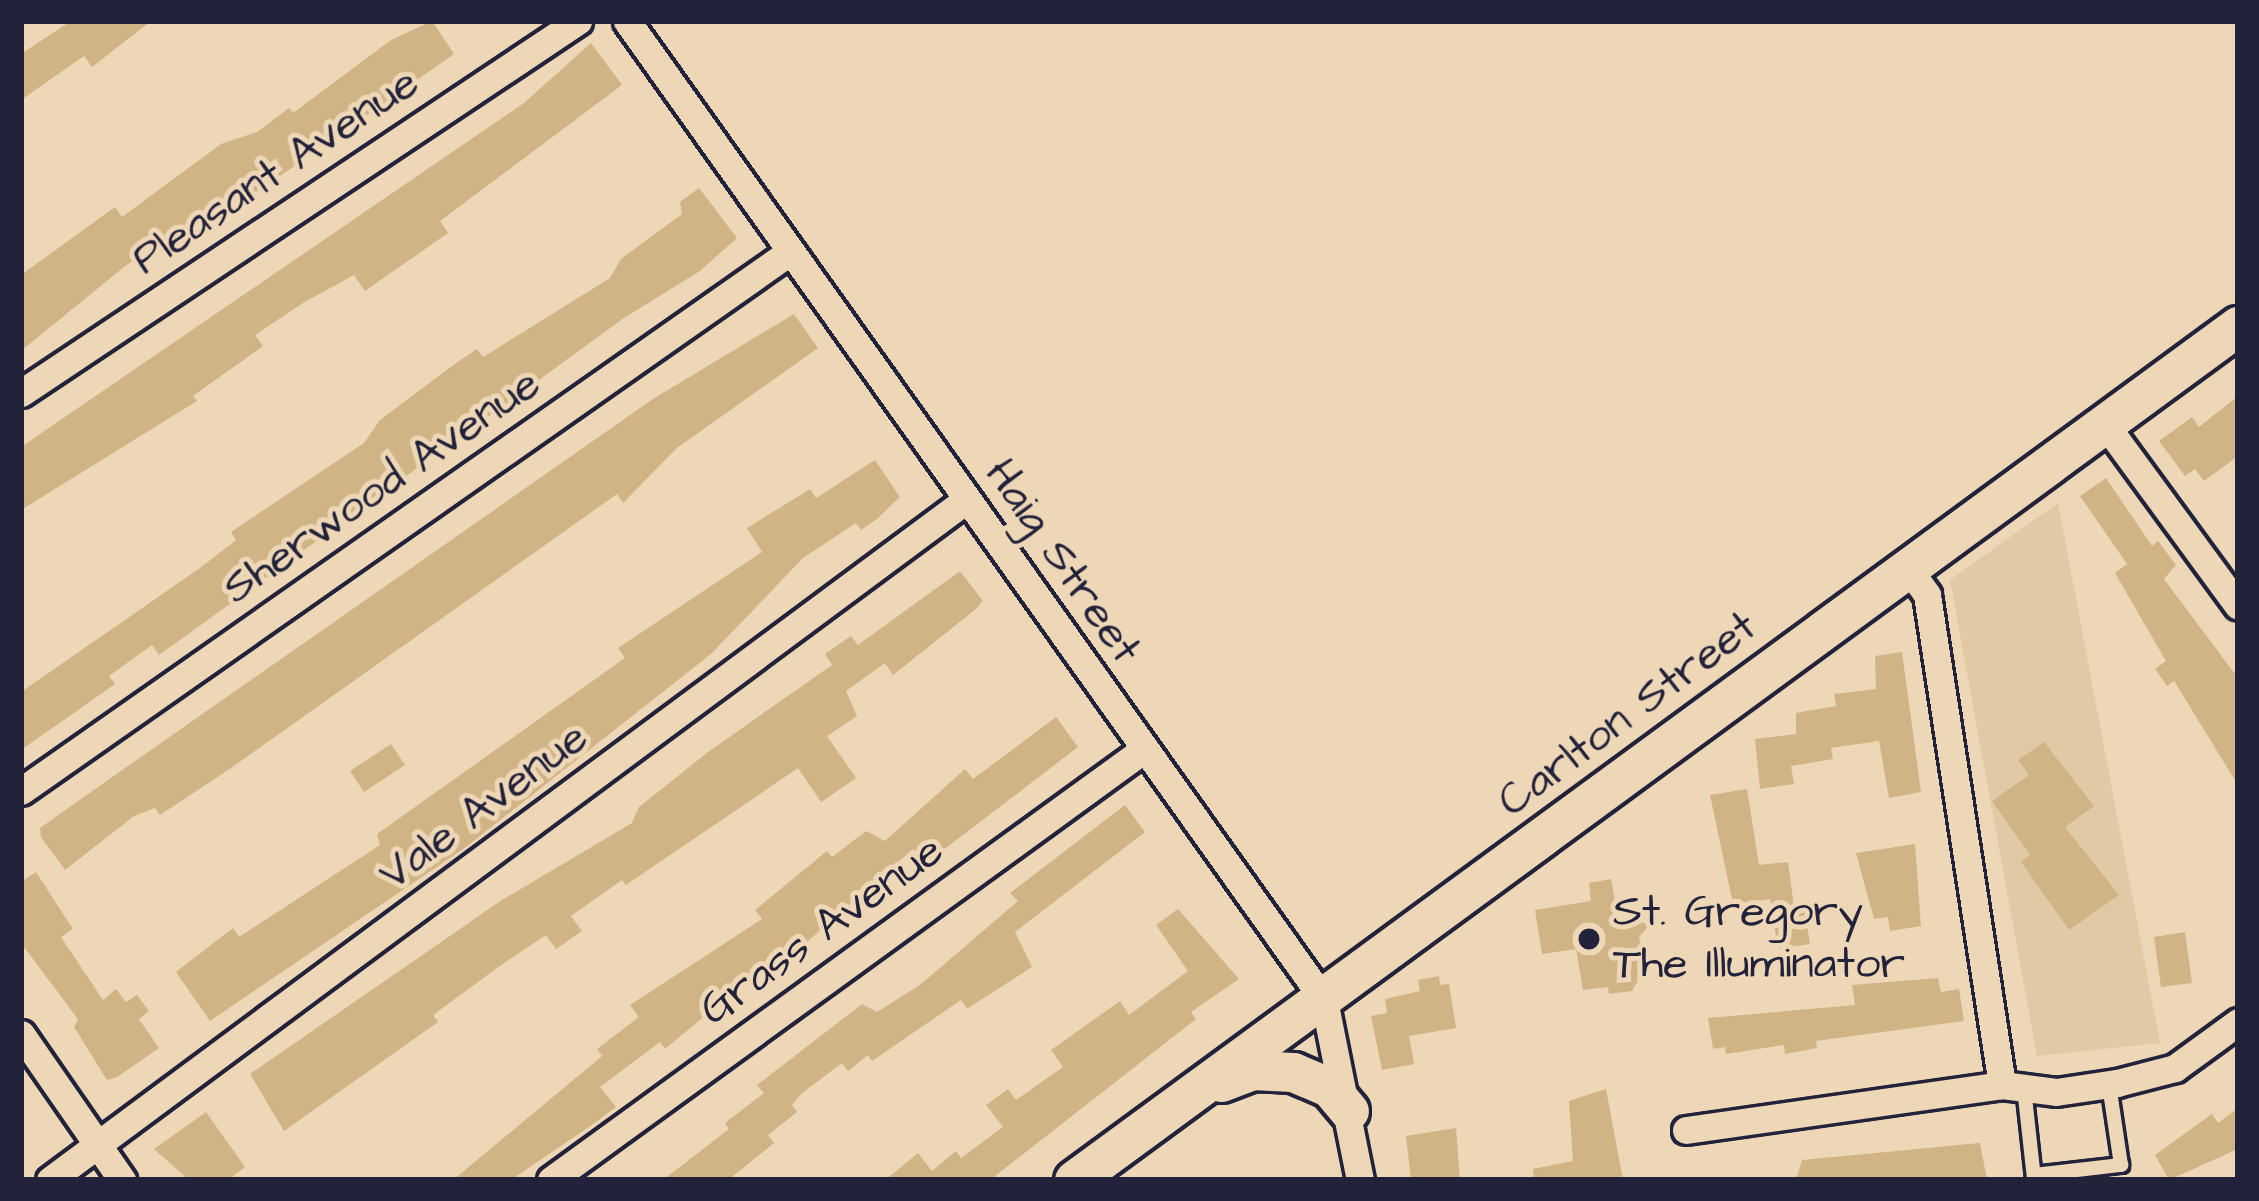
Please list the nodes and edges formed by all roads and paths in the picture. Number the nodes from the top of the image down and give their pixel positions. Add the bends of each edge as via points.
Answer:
1 (578, 21) edge
2 (627, 21) edge
3 (791, 251) junction
4 (2238, 326) edge
5 (21, 393) edge
6 (2105, 424) junction
7 (966, 500) junction
8 (1907, 567) junction
9 (2238, 606) edge
10 (1143, 750) junction
11 (21, 791) edge
12 (1324, 1000) junction
13 (2238, 1022) edge
14 (21, 1034) edge
15 (2109, 1084) junction
16 (2013, 1087) junction
17 (1194, 1094) junction
18 (1349, 1111) junction
19 (1686, 1130) dead end
20 (98, 1146) junction
21 (2034, 1177) edge
22 (50, 1180) edge
23 (122, 1180) edge
24 (551, 1180) edge
25 (1074, 1180) edge
26 (1360, 1180) edge

1 - 5 street, Pleasant Avenue
2 - 3 street, Haig Street
3 - 7 street, Haig Street
3 - 11 street, Sherwood Avenue
4 - 6 main road, Carlton Street
6 - 8 main road, Carlton Street
6 - 9 street
7 - 10 street, Haig Street
7 - 20 street, Vale Avenue
8 - 12 main road, Carlton Street
8 - 16 street via 1927,596
10 - 12 street, Haig Street
10 - 24 street, Grass Avenue
12 - 17 main road, Carlton Street
12 - 18 street, Haig Street
13 - 15 street via 2175,1068
14 - 20 street
15 - 16 street
15 - 21 lane via 2121,1165
16 - 19 street
16 - 21 lane
17 - 18 main road via 1252,1070 1293,1072 1329,1087
17 - 25 main road, Carlton Street
18 - 26 street, Haig Street
20 - 22 street, Vale Avenue
20 - 23 street

